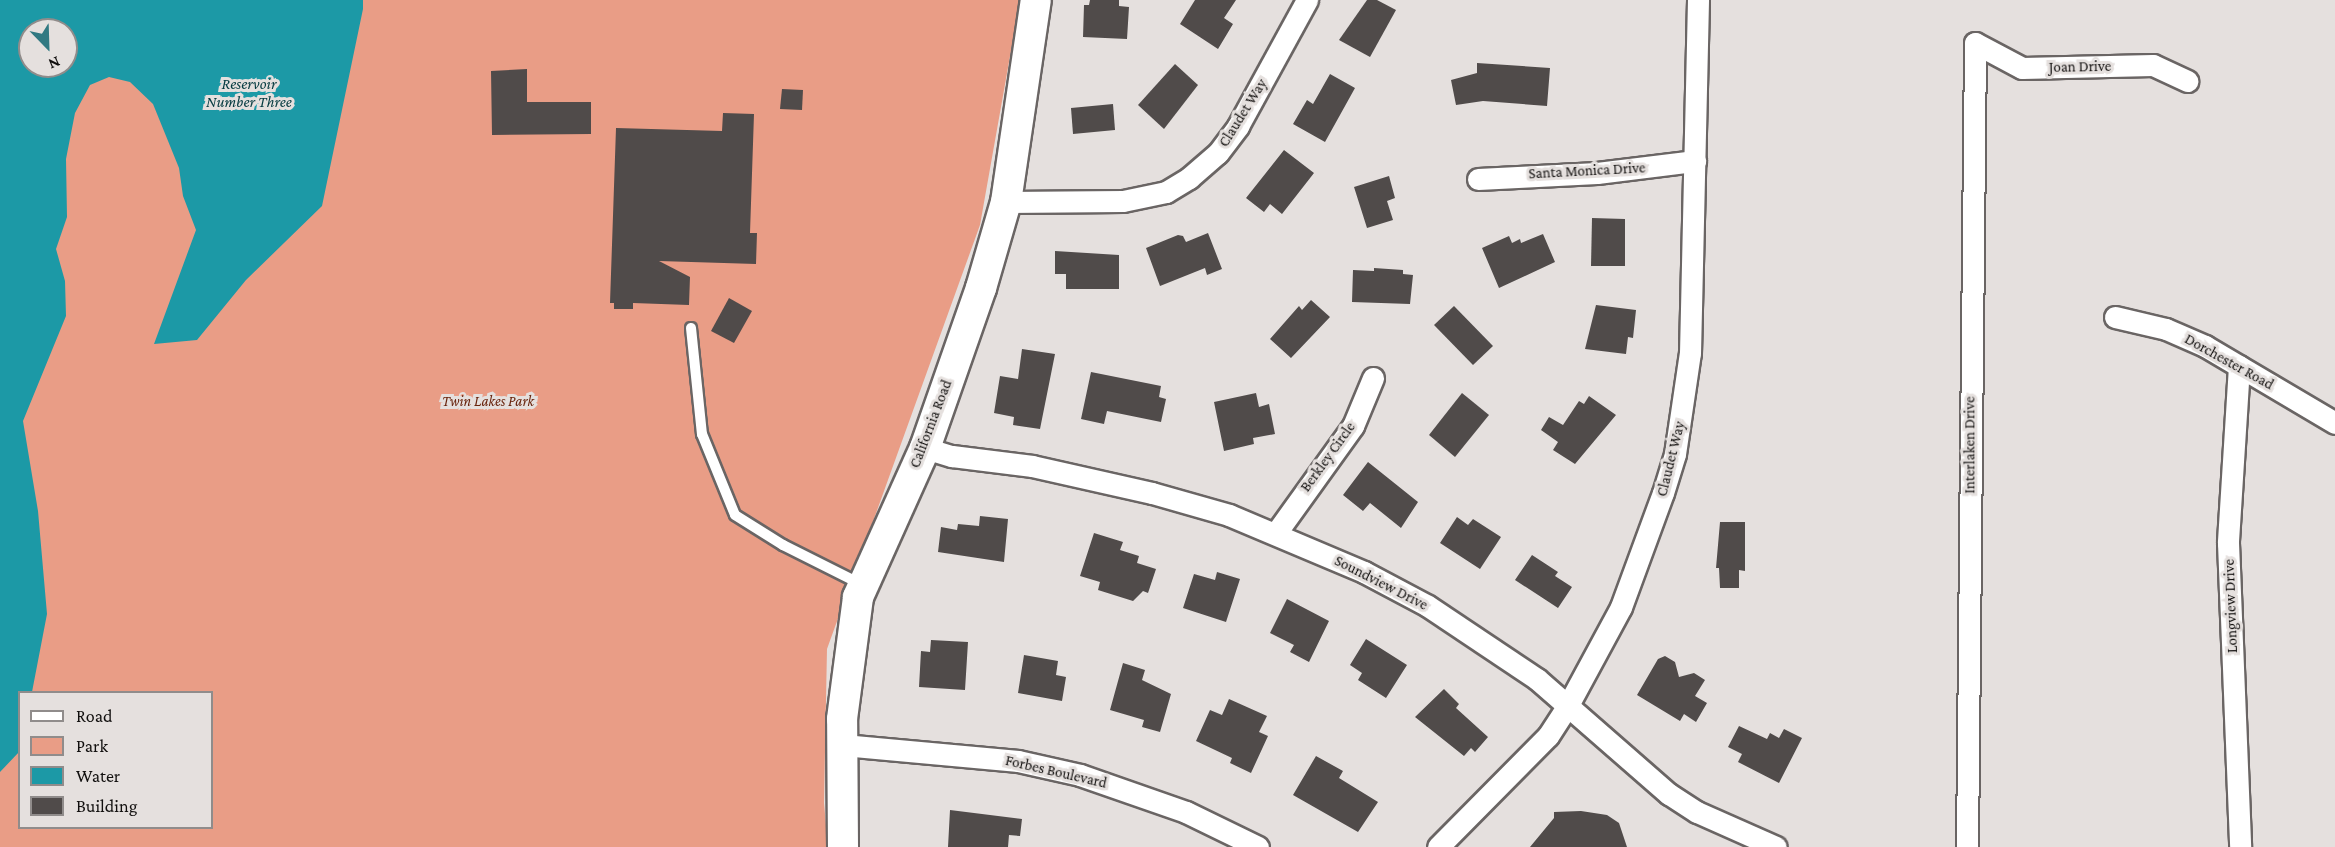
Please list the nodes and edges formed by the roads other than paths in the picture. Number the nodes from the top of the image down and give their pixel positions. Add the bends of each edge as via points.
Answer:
1 (1036, 0) edge
2 (1307, 0) edge
3 (1698, 0) edge
4 (1975, 43) joint
5 (2188, 81) dead end
6 (1695, 161) junction
7 (1478, 179) dead end
8 (1006, 202) junction
9 (2115, 317) dead end
10 (691, 328) dead end
11 (2239, 366) junction
12 (1373, 378) dead end
13 (2335, 423) edge
14 (925, 448) junction
15 (1276, 533) junction
16 (862, 585) junction
17 (1567, 707) junction
18 (843, 745) junction
19 (843, 847) edge
20 (1258, 847) edge
21 (1438, 847) edge
22 (1776, 847) edge
23 (1967, 847) edge
24 (2240, 847) edge

1 - 8 main road, California Road
2 - 8 street, Claudet Way via 1238,126 1218,153 1190,178 1166,192 1123,201
3 - 6 street, Claudet Way
4 - 5 street, Joan Drive via 2022,68 2153,65
4 - 23 street, Interlaken Drive
6 - 7 street, Santa Monica Drive via 1597,173
6 - 17 street, Claudet Way via 1690,353 1675,454 1621,607
8 - 14 main road, California Road via 981,288
9 - 11 street, Dorchester Road via 2166,328
10 - 16 lane via 702,434 735,515 783,545
11 - 13 street, Dorchester Road
11 - 24 street, Longview Drive via 2228,543
12 - 15 street, Berkley Circle via 1353,426
14 - 15 street, Soundview Drive via 1118,485 1229,515
14 - 16 main road, California Road
15 - 17 street, Soundview Drive via 1428,606 1537,679
16 - 18 main road, California Road via 847,664
17 - 21 street, Claudet Way via 1548,736
17 - 22 street, Soundview Drive via 1670,794 1697,812
18 - 19 main road, California Road
18 - 20 street, Forbes Boulevard via 1018,761 1080,775 1186,812

